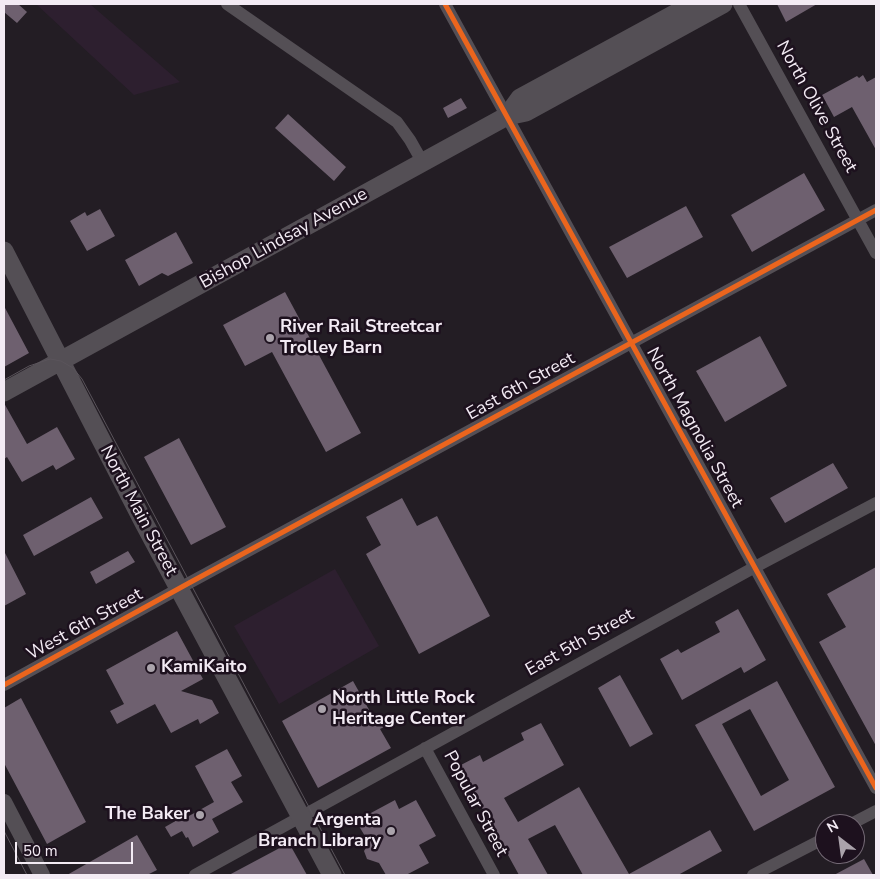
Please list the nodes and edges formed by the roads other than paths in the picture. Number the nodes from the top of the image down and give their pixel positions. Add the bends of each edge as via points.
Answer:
1 (227, 4) edge
2 (445, 4) edge
3 (693, 4) edge
4 (723, 4) edge
5 (739, 4) edge
6 (507, 116) junction
7 (423, 163) junction
8 (876, 210) edge
9 (858, 220) junction
10 (4, 251) edge
11 (876, 253) edge
12 (631, 342) junction
13 (61, 361) junction
14 (4, 392) edge
15 (876, 503) edge
16 (755, 567) junction
17 (179, 588) junction
18 (4, 685) edge
19 (425, 748) junction
20 (876, 788) edge
21 (4, 802) edge
22 (301, 817) junction
23 (815, 843) edge
24 (42, 875) edge
25 (195, 875) edge
26 (332, 875) edge
27 (494, 875) edge
28 (753, 875) edge

1 - 7 street via 397,122
2 - 6 street, North Magnolia Street
3 - 6 main road, Bishop Lindsay Avenue via 520,98
4 - 6 main road, Bishop Lindsay Avenue via 526,112
5 - 9 street, North Olive Street
6 - 7 main road, Bishop Lindsay Avenue
6 - 12 street, North Magnolia Street
7 - 13 main road, Bishop Lindsay Avenue
8 - 9 street, East 6th Street
9 - 11 street, North Olive Street
9 - 12 street, East 6th Street
10 - 13 main road, North Main Street
12 - 16 street, North Magnolia Street
12 - 17 street, East 6th Street
13 - 14 main road, Bishop Lindsay Avenue
13 - 17 main road, North Main Street
15 - 16 street, East 5th Street
16 - 19 street, East 5th Street
16 - 20 street, North Magnolia Street
17 - 18 street, West 6th Street
17 - 22 main road, North Main Street
19 - 22 street, East 5th Street
19 - 27 street, Popular Street
21 - 24 street
22 - 25 street, East 5th Street
22 - 26 main road, North Main Street
23 - 28 street

